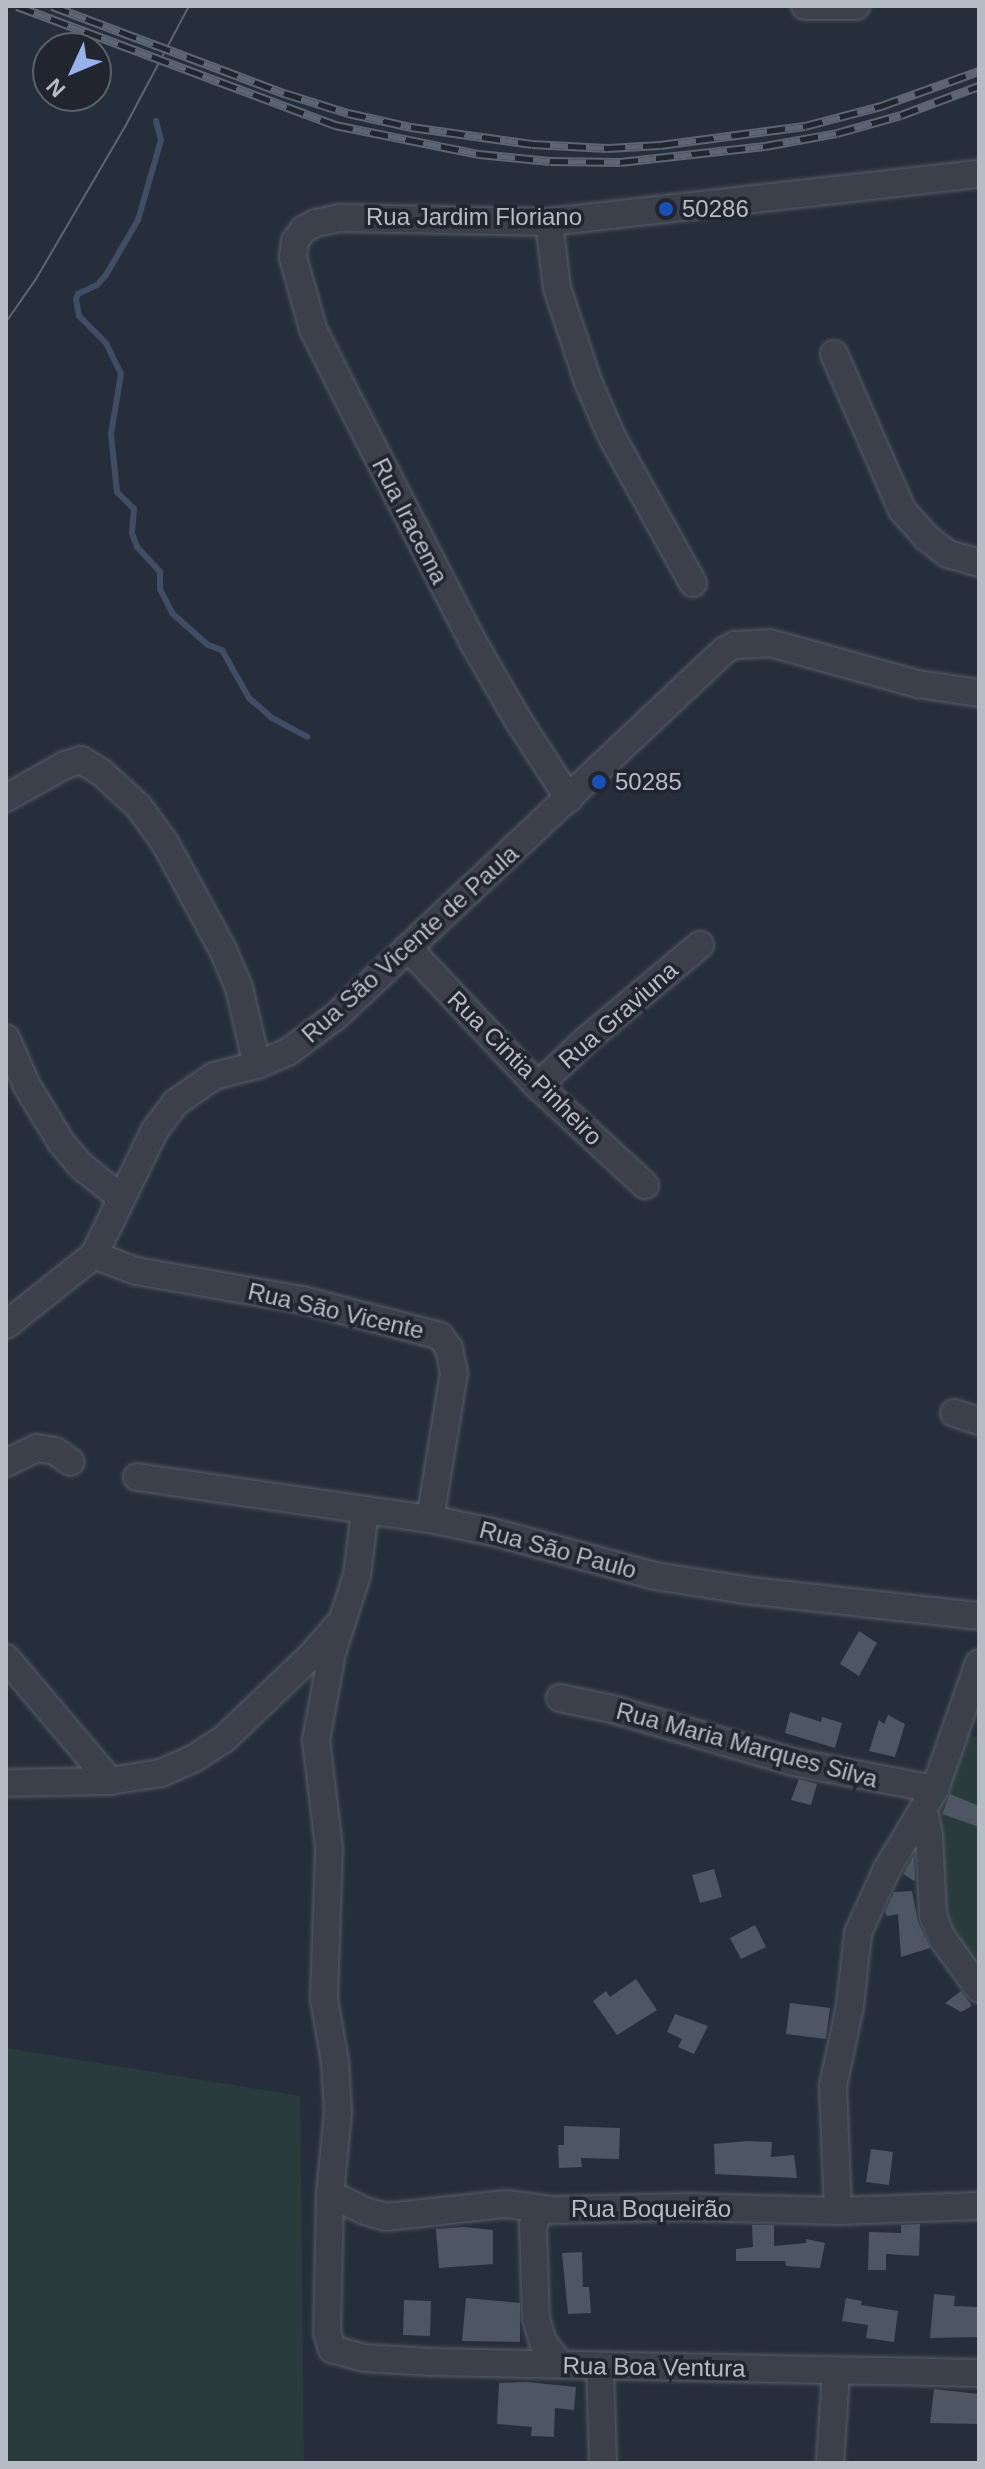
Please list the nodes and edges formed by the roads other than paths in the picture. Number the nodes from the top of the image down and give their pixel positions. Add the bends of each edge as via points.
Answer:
1 (805, 6) edge
2 (856, 6) edge
3 (979, 174) edge
4 (549, 222) junction
5 (304, 229) joint
6 (834, 354) dead end
7 (979, 563) edge
8 (693, 583) dead end
9 (979, 693) edge
10 (6, 798) edge
11 (569, 799) junction
12 (700, 945) dead end
13 (408, 948) junction
14 (6, 1038) edge
15 (257, 1065) junction
16 (538, 1086) junction
17 (645, 1185) dead end
18 (121, 1198) junction
19 (94, 1255) junction
20 (6, 1325) edge
21 (954, 1413) dead end
22 (979, 1421) edge
23 (71, 1462) dead end
24 (6, 1463) edge
25 (137, 1477) dead end
26 (365, 1511) junction
27 (430, 1519) junction
28 (347, 1614) junction
29 (979, 1616) edge
30 (6, 1658) edge
31 (979, 1663) edge
32 (560, 1698) dead end
33 (110, 1781) junction
34 (6, 1783) edge
35 (930, 1801) junction
36 (979, 1989) edge
37 (330, 2194) junction
38 (979, 2206) edge
39 (541, 2209) junction
40 (838, 2211) junction
41 (561, 2365) junction
42 (600, 2366) junction
43 (836, 2372) junction
44 (979, 2373) edge
45 (603, 2463) edge
46 (830, 2463) edge

1 - 2 street
3 - 4 street, Rua Jardim Floriano
4 - 5 street, Rua Jardim Floriano via 340,218
4 - 8 street via 557,288 588,382 612,437
5 - 11 street, Rua Iracema via 293,257 313,329 473,642
6 - 7 street via 902,510 948,554
9 - 11 street, Rua São Vicente de Paula via 918,684 770,643 735,645
10 - 15 street via 81,760 139,807 165,843 223,950 239,988
11 - 13 street, Rua São Vicente de Paula
12 - 16 street, Rua Graviuna
13 - 15 street, Rua São Vicente de Paula via 308,1039
13 - 16 street, Rua Cintia Pinheiro
14 - 18 street via 61,1142
15 - 18 street, Rua São Vicente de Paula via 214,1076 175,1103 155,1130
16 - 17 street, Rua Cintia Pinheiro
18 - 19 street, Rua São Vicente de Paula
19 - 20 street, Rua São Vicente de Paula
19 - 27 street, Rua São Vicente via 136,1271 303,1300 440,1336 449,1348 454,1373
21 - 22 street
23 - 24 street via 55,1451 37,1448
25 - 26 street, Rua São Paulo
26 - 27 street, Rua São Paulo
26 - 28 street
27 - 29 street, Rua São Paulo via 655,1576
28 - 33 street via 224,1739 161,1773
28 - 37 street via 326,1677 316,1740 329,1848 324,1999 338,2112
30 - 33 street
31 - 35 street
32 - 35 street, Rua Maria Marques Silva via 860,1777
33 - 34 street
35 - 36 street via 933,1916 942,1938
35 - 40 street via 887,1869 858,1933 833,2086
37 - 39 street, Rua Boqueirão via 386,2217 506,2204
37 - 41 street, Rua Boa Ventura via 327,2332 332,2349 364,2358
38 - 40 street, Rua Boqueirão
39 - 40 street, Rua Boqueirão
39 - 41 street via 533,2225 536,2318 543,2342
41 - 42 street, Rua Boa Ventura
42 - 43 street, Rua Boa Ventura
42 - 45 street
43 - 44 street, Rua Boa Ventura
43 - 46 street

